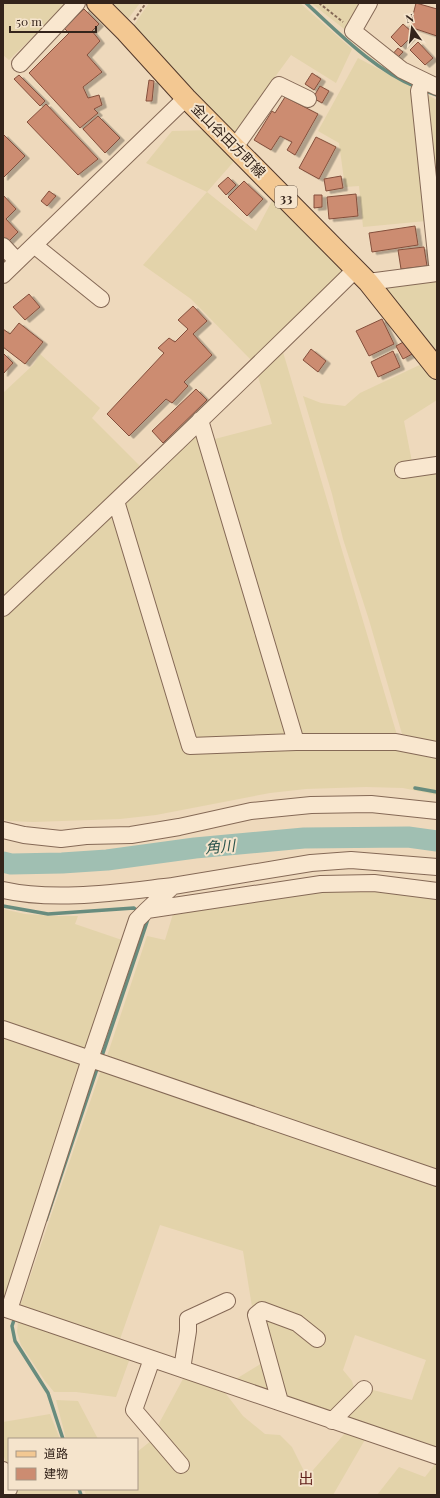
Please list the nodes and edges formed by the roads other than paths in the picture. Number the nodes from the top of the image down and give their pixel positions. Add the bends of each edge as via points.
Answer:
1 (77, 3) edge
2 (97, 3) edge
3 (369, 3) edge
4 (20, 64) dead end
5 (430, 84) edge
6 (186, 98) junction
7 (308, 99) dead end
8 (235, 147) junction
9 (34, 245) junction
10 (3, 246) edge
11 (17, 262) junction
12 (437, 264) edge
13 (437, 273) edge
14 (3, 275) edge
15 (362, 275) junction
16 (101, 299) dead end
17 (437, 369) edge
18 (200, 420) junction
19 (437, 465) edge
20 (403, 470) dead end
21 (116, 501) junction
22 (3, 608) edge
23 (296, 742) junction
24 (437, 750) edge
25 (437, 811) edge
26 (3, 830) edge
27 (437, 867) edge
28 (173, 886) junction
29 (3, 890) edge
30 (437, 890) edge
31 (147, 910) junction
32 (3, 1029) edge
33 (90, 1059) junction
34 (437, 1178) edge
35 (227, 1301) dead end
36 (6, 1309) edge
37 (317, 1339) dead end
38 (152, 1359) junction
39 (182, 1369) junction
40 (364, 1389) dead end
41 (280, 1402) junction
42 (332, 1420) junction
43 (437, 1456) edge
44 (181, 1466) dead end
45 (3, 1470) edge
46 (8, 1486) edge

1 - 4 street
2 - 6 main road, 金山谷田方町線 / 33
3 - 5 street via 353,31 402,70
5 - 12 street via 419,91
6 - 8 main road, 金山谷田方町線 / 33
6 - 9 street
7 - 8 street via 279,85
8 - 15 main road, 金山谷田方町線 / 33
9 - 11 street
9 - 16 street
10 - 11 street
11 - 14 street
13 - 15 street
15 - 17 main road, 金山谷田方町線 / 33
15 - 18 street via 269,355
18 - 21 street
18 - 23 street
19 - 20 street
21 - 22 street
21 - 23 street via 190,746
23 - 24 street via 396,742
25 - 26 street via 371,804 311,805 251,811 131,835 61,839
27 - 28 street via 351,860 311,863
28 - 29 street via 125,892 45,896
28 - 31 street
30 - 31 street via 374,883 321,884
31 - 33 street via 137,920
32 - 33 street
33 - 34 street
33 - 36 street
35 - 39 street via 188,1319
36 - 38 street
37 - 41 street via 297,1323 262,1310 256,1315
38 - 39 street
38 - 44 street via 134,1410
39 - 41 street
40 - 42 street
41 - 42 street
42 - 43 street
45 - 46 street

